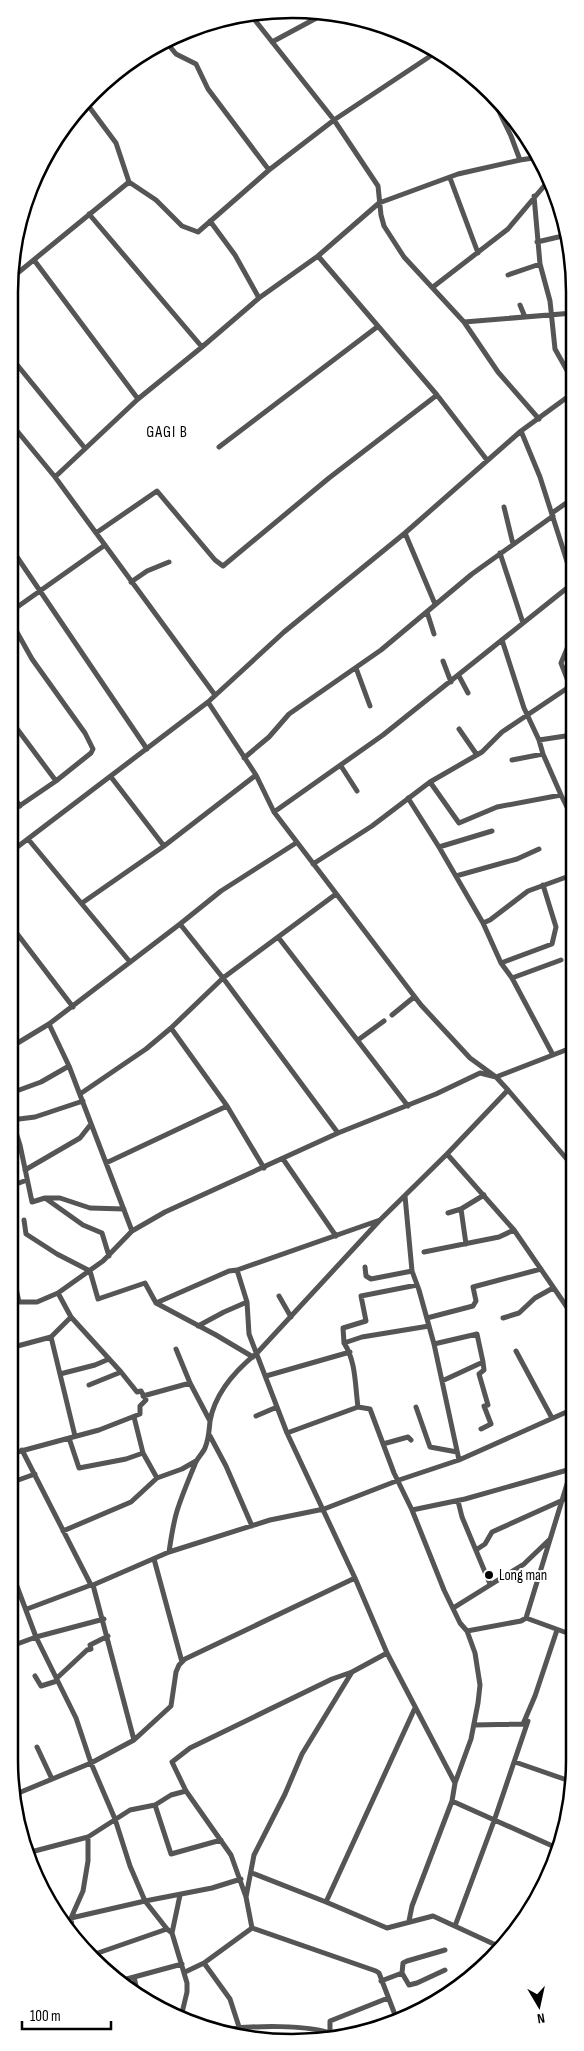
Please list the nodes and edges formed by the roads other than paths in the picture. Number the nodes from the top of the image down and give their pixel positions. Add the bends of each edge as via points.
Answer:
1 (315, 19) edge
2 (255, 20) edge
3 (272, 42) junction
4 (170, 46) edge
5 (431, 55) edge
6 (89, 107) edge
7 (500, 113) edge
8 (334, 120) junction
9 (532, 158) edge
10 (520, 160) junction
11 (269, 170) junction
12 (450, 178) junction
13 (129, 182) junction
14 (545, 185) edge
15 (534, 196) junction
16 (379, 203) junction
17 (89, 214) junction
18 (210, 221) junction
19 (561, 236) edge
20 (537, 242) junction
21 (478, 253) junction
22 (318, 256) junction
23 (34, 260) junction
24 (540, 264) junction
25 (18, 273) edge
26 (508, 274) dead end
27 (433, 287) junction
28 (258, 298) junction
29 (520, 305) dead end
30 (566, 314) edge
31 (552, 316) junction
32 (525, 317) junction
33 (464, 322) junction
34 (377, 326) junction
35 (202, 347) junction
36 (18, 366) edge
37 (566, 369) edge
38 (437, 395) junction
39 (566, 398) edge
40 (138, 399) junction
41 (539, 419) junction
42 (18, 431) edge
43 (521, 431) junction
44 (84, 447) junction
45 (219, 447) dead end
46 (488, 460) junction
47 (55, 476) junction
48 (566, 504) edge
49 (504, 508) dead end
50 (553, 515) junction
51 (96, 533) junction
52 (405, 533) junction
53 (512, 544) junction
54 (105, 545) junction
55 (500, 553) junction
56 (566, 557) edge
57 (18, 558) edge
58 (169, 562) dead end
59 (131, 582) junction
60 (566, 589) edge
61 (41, 591) junction
62 (435, 604) junction
63 (18, 607) edge
64 (427, 612) junction
65 (523, 623) junction
66 (18, 634) edge
67 (434, 634) dead end
68 (502, 640) junction
69 (566, 651) edge
70 (443, 661) dead end
71 (356, 668) junction
72 (566, 674) edge
73 (459, 676) junction
74 (451, 682) junction
75 (566, 688) edge
76 (468, 694) dead end
77 (215, 695) junction
78 (208, 702) junction
79 (370, 706) dead end
80 (528, 714) junction
81 (459, 729) dead end
82 (18, 730) edge
83 (566, 736) edge
84 (539, 740) junction
85 (147, 749) junction
86 (543, 754) junction
87 (477, 755) junction
88 (244, 758) junction
89 (512, 760) dead end
90 (341, 766) junction
91 (256, 775) junction
92 (112, 777) junction
93 (56, 781) junction
94 (430, 782) junction
95 (356, 790) dead end
96 (561, 795) junction
97 (408, 798) junction
98 (18, 803) edge
99 (566, 805) edge
100 (20, 806) joint
101 (274, 812) junction
102 (492, 831) dead end
103 (28, 839) junction
104 (296, 843) junction
105 (18, 846) edge
106 (164, 846) junction
107 (439, 846) junction
108 (539, 848) dead end
109 (313, 864) junction
110 (456, 876) junction
111 (566, 876) edge
112 (543, 885) junction
113 (336, 894) junction
114 (82, 903) junction
115 (483, 923) junction
116 (180, 924) junction
117 (18, 935) edge
118 (278, 937) junction
119 (561, 960) dead end
120 (130, 962) junction
121 (501, 963) junction
122 (223, 978) junction
123 (512, 978) junction
124 (414, 997) junction
125 (73, 1007) junction
126 (392, 1015) dead end
127 (384, 1021) dead end
128 (49, 1024) junction
129 (171, 1028) junction
130 (358, 1040) junction
131 (18, 1042) edge
132 (566, 1050) edge
133 (553, 1055) junction
134 (69, 1066) junction
135 (496, 1077) junction
136 (508, 1090) junction
137 (18, 1091) edge
138 (80, 1094) junction
139 (83, 1101) junction
140 (227, 1106) junction
141 (408, 1106) junction
142 (18, 1119) edge
143 (91, 1124) junction
144 (338, 1133) junction
145 (18, 1139) edge
146 (447, 1154) junction
147 (566, 1158) edge
148 (283, 1159) junction
149 (106, 1163) junction
150 (264, 1168) junction
151 (25, 1170) junction
152 (27, 1180) junction
153 (18, 1183) edge
154 (484, 1195) junction
155 (405, 1196) junction
156 (44, 1198) junction
157 (124, 1209) junction
158 (461, 1209) junction
159 (448, 1214) dead end
160 (24, 1220) dead end
161 (380, 1220) junction
162 (514, 1230) junction
163 (132, 1232) junction
164 (336, 1236) junction
165 (466, 1244) junction
166 (424, 1252) dead end
167 (109, 1256) junction
168 (365, 1267) dead end
169 (541, 1269) junction
170 (236, 1270) junction
171 (90, 1271) junction
172 (412, 1271) junction
173 (417, 1285) junction
174 (553, 1288) junction
175 (58, 1293) junction
176 (279, 1296) dead end
177 (18, 1299) edge
178 (19, 1302) joint
179 (247, 1302) junction
180 (156, 1304) junction
181 (566, 1306) edge
182 (71, 1317) junction
183 (291, 1317) junction
184 (427, 1318) junction
185 (503, 1318) dead end
186 (198, 1326) junction
187 (429, 1326) junction
188 (51, 1337) junction
189 (344, 1343) junction
190 (434, 1344) junction
191 (18, 1346) edge
192 (176, 1349) dead end
193 (516, 1351) dead end
194 (350, 1352) junction
195 (255, 1355) junction
196 (109, 1359) junction
197 (482, 1362) junction
198 (121, 1372) junction
199 (60, 1374) junction
200 (266, 1376) junction
201 (442, 1381) junction
202 (190, 1383) junction
203 (89, 1385) dead end
204 (144, 1396) junction
205 (277, 1407) junction
206 (358, 1407) junction
207 (416, 1407) dead end
208 (566, 1412) edge
209 (256, 1416) dead end
210 (134, 1417) junction
211 (552, 1418) junction
212 (210, 1421) junction
213 (481, 1429) dead end
214 (287, 1433) junction
215 (75, 1436) junction
216 (210, 1436) junction
217 (69, 1438) junction
218 (411, 1440) dead end
219 (383, 1444) junction
220 (22, 1450) junction
221 (18, 1451) edge
222 (457, 1452) junction
223 (143, 1453) junction
224 (459, 1460) junction
225 (196, 1461) junction
226 (566, 1471) edge
227 (35, 1474) junction
228 (157, 1478) junction
229 (18, 1480) edge
230 (399, 1480) junction
231 (566, 1487) edge
232 (563, 1500) junction
233 (458, 1501) junction
234 (324, 1509) junction
235 (412, 1510) junction
236 (252, 1526) junction
237 (63, 1530) junction
238 (549, 1540) junction
239 (476, 1550) junction
240 (169, 1552) junction
241 (154, 1560) junction
242 (355, 1578) junction
243 (490, 1584) junction
244 (92, 1585) junction
245 (18, 1587) edge
246 (453, 1608) junction
247 (27, 1609) junction
248 (526, 1618) junction
249 (104, 1619) junction
250 (557, 1630) junction
251 (467, 1631) junction
252 (566, 1633) edge
253 (108, 1636) junction
254 (36, 1637) junction
255 (18, 1644) edge
256 (387, 1653) junction
257 (182, 1662) junction
258 (352, 1672) junction
259 (35, 1676) dead end
260 (57, 1679) junction
261 (415, 1708) junction
262 (523, 1724) junction
263 (474, 1725) junction
264 (134, 1740) junction
265 (37, 1747) dead end
266 (91, 1762) junction
267 (515, 1762) junction
268 (52, 1778) junction
269 (566, 1779) edge
270 (455, 1784) junction
271 (186, 1791) junction
272 (20, 1792) edge
273 (452, 1801) junction
274 (155, 1805) junction
275 (115, 1819) junction
276 (494, 1822) junction
277 (88, 1837) junction
278 (221, 1840) junction
279 (552, 1846) edge
280 (33, 1850) edge
281 (252, 1873) junction
282 (241, 1879) junction
283 (180, 1895) junction
284 (246, 1897) junction
285 (145, 1901) junction
286 (326, 1902) junction
287 (71, 1918) junction
288 (410, 1921) junction
289 (72, 1923) edge
290 (455, 1926) junction
291 (252, 1928) junction
292 (170, 1931) junction
293 (494, 1944) edge
294 (445, 1950) dead end
295 (98, 1953) edge
296 (204, 1963) junction
297 (182, 1964) junction
298 (445, 1970) dead end
299 (185, 1972) junction
300 (402, 1973) junction
301 (134, 1977) junction
302 (127, 1979) edge
303 (382, 1980) junction
304 (136, 1985) edge
305 (388, 1998) junction
306 (182, 2011) edge
307 (394, 2014) edge
308 (239, 2028) edge
309 (250, 2030) edge
310 (316, 2030) joint
311 (332, 2030) edge
312 (324, 2031) edge

1 - 3 street
2 - 3 street
3 - 8 street
4 - 11 street via 176,54 196,64 208,89
5 - 8 street
6 - 13 street via 116,143
7 - 10 street
8 - 11 street
8 - 16 street via 378,186
9 - 10 street
10 - 12 street
11 - 18 street
12 - 16 street
12 - 21 street
13 - 17 street
13 - 18 street via 156,200 182,226 198,232
14 - 15 street
15 - 20 street
15 - 21 street via 508,229
16 - 22 street
16 - 27 street via 384,226 404,257
17 - 23 street
17 - 35 street
18 - 28 street via 235,255
19 - 20 street
20 - 24 street
21 - 27 street
22 - 28 street
22 - 34 street
23 - 25 street
23 - 40 street
24 - 26 street
24 - 31 street
27 - 33 street
28 - 35 street
29 - 32 street
30 - 31 street
31 - 32 street
31 - 37 street via 555,349
32 - 33 street
33 - 41 street via 498,372
34 - 38 street
34 - 45 street
35 - 40 street
36 - 44 street
38 - 46 street
38 - 51 street via 329,478 223,566 157,492
39 - 41 street
40 - 44 street
41 - 43 street
42 - 47 street
43 - 46 street
43 - 50 street
44 - 47 street
46 - 52 street
47 - 51 street
48 - 50 street
49 - 53 street
50 - 53 street
50 - 56 street
51 - 54 street
52 - 62 street
52 - 77 street via 284,632
53 - 55 street
54 - 59 street
54 - 61 street
55 - 62 street
55 - 65 street
57 - 61 street
58 - 59 street
59 - 77 street
60 - 65 street
61 - 63 street
61 - 85 street
62 - 64 street
64 - 67 street
64 - 71 street
65 - 68 street
66 - 93 street via 92,745 91,753
68 - 73 street
68 - 80 street
69 - 72 street via 561,663
70 - 74 street
71 - 79 street
71 - 88 street via 289,714
73 - 74 street
73 - 76 street
74 - 90 street
75 - 80 street
77 - 78 street
78 - 85 street
78 - 88 street
80 - 84 street
80 - 87 street
81 - 87 street
82 - 93 street
83 - 84 street
84 - 86 street
85 - 92 street
86 - 89 street
86 - 96 street
87 - 94 street
88 - 91 street
90 - 95 street
90 - 101 street
91 - 101 street
91 - 106 street
92 - 103 street
92 - 106 street
93 - 100 street
94 - 96 street via 459,823 497,807
94 - 97 street
96 - 99 street
97 - 107 street
97 - 109 street
98 - 100 street
101 - 104 street
102 - 107 street
103 - 105 street
103 - 114 street
104 - 109 street
104 - 116 street via 221,891
106 - 114 street
107 - 110 street
108 - 110 street via 517,859
109 - 113 street
110 - 115 street
111 - 112 street
112 - 115 street via 523,894
112 - 121 street via 556,927 552,944
113 - 118 street
113 - 124 street
114 - 120 street
115 - 121 street
116 - 120 street
116 - 122 street
117 - 125 street
118 - 122 street
118 - 130 street
119 - 123 street
120 - 125 street
121 - 123 street
122 - 129 street
122 - 144 street
123 - 133 street
124 - 126 street
124 - 135 street via 470,1058
125 - 128 street
127 - 130 street
128 - 131 street
128 - 134 street
129 - 138 street
129 - 140 street
130 - 141 street
132 - 133 street
133 - 135 street
134 - 137 street via 42,1082
134 - 138 street
135 - 136 street
135 - 141 street via 480,1073
136 - 146 street
136 - 147 street
138 - 139 street
139 - 142 street via 35,1117
139 - 143 street
140 - 149 street
140 - 150 street
141 - 144 street
143 - 149 street
143 - 151 street via 80,1138
144 - 148 street
145 - 151 street
146 - 154 street
146 - 155 street
148 - 150 street
148 - 164 street
149 - 157 street
150 - 163 street via 165,1212
151 - 152 street
152 - 153 street
152 - 156 street via 32,1202
154 - 158 street
154 - 162 street
155 - 161 street
155 - 172 street
156 - 157 street via 60,1198 90,1208
156 - 167 street via 102,1233
157 - 163 street
158 - 159 street
158 - 165 street
160 - 171 street via 26,1234
161 - 164 street
161 - 183 street
162 - 165 street
162 - 169 street
163 - 167 street
164 - 170 street
165 - 166 street
167 - 171 street
168 - 172 street via 366,1276 371,1279
169 - 174 street
169 - 184 street via 473,1287 476,1301 473,1306
170 - 179 street
170 - 180 street via 189,1287
171 - 175 street
171 - 180 street via 98,1299 145,1283
172 - 173 street
173 - 184 street
173 - 189 street via 361,1296 366,1321 343,1328
174 - 181 street
174 - 185 street via 535,1298 519,1313
175 - 178 street via 37,1302
175 - 182 street
176 - 183 street
177 - 178 street
179 - 186 street
179 - 195 street via 248,1330
180 - 186 street
182 - 188 street
182 - 196 street
183 - 195 street
184 - 187 street
186 - 195 street
187 - 189 street
187 - 190 street
188 - 191 street
188 - 199 street
189 - 194 street
190 - 197 street via 477,1334
190 - 201 street
192 - 202 street
193 - 211 street
194 - 200 street
194 - 206 street
195 - 200 street
195 - 212 street via 235,1372 221,1392
196 - 198 street
196 - 199 street
197 - 201 street
197 - 213 street via 484,1370 478,1374 488,1405 484,1406 492,1424
198 - 203 street
198 - 204 street
199 - 215 street
200 - 205 street
201 - 222 street
202 - 204 street
202 - 212 street
204 - 210 street via 146,1400 140,1406 140,1414
205 - 209 street
205 - 214 street
206 - 214 street
206 - 219 street via 372,1412
207 - 222 street via 430,1447
208 - 211 street
210 - 215 street
210 - 223 street
211 - 224 street
212 - 216 street
214 - 234 street
215 - 217 street
216 - 225 street
216 - 236 street
217 - 220 street
217 - 223 street via 79,1468
218 - 219 street
219 - 230 street
220 - 221 street
220 - 227 street
222 - 224 street
223 - 228 street
224 - 230 street
225 - 228 street
225 - 240 street via 177,1512
226 - 233 street
227 - 229 street
227 - 237 street
228 - 237 street via 131,1502
230 - 234 street
230 - 235 street
231 - 232 street
232 - 238 street
232 - 239 street via 492,1532 486,1544
233 - 235 street
233 - 239 street
234 - 236 street
234 - 242 street
235 - 246 street
236 - 240 street
237 - 244 street
238 - 243 street via 524,1564
238 - 248 street
239 - 243 street
240 - 241 street
241 - 244 street
241 - 257 street
242 - 256 street
242 - 257 street
243 - 246 street
244 - 247 street
244 - 249 street
245 - 247 street
246 - 251 street
247 - 254 street
248 - 250 street
248 - 251 street
249 - 253 street
249 - 254 street
250 - 252 street
250 - 262 street
251 - 263 street via 475,1653 480,1685
253 - 260 street via 90,1646 91,1649
253 - 264 street
254 - 255 street
254 - 260 street
256 - 258 street
256 - 261 street
257 - 264 street via 176,1672 171,1706
258 - 271 street via 190,1748 172,1762
258 - 281 street via 302,1754 254,1855
259 - 260 street via 40,1686
260 - 266 street via 76,1718
261 - 270 street
261 - 286 street
262 - 263 street
262 - 267 street via 528,1721
263 - 270 street
264 - 266 street
265 - 268 street
266 - 268 street
266 - 275 street
267 - 269 street
267 - 276 street
268 - 272 street
270 - 273 street
271 - 274 street via 171,1795
271 - 278 street
273 - 276 street
273 - 288 street via 412,1906
274 - 275 street via 130,1810
274 - 278 street via 172,1854
275 - 277 street
275 - 285 street
276 - 279 street
276 - 290 street
277 - 280 street
277 - 287 street via 83,1891
278 - 282 street
281 - 284 street
281 - 286 street
282 - 283 street
282 - 284 street
283 - 285 street
283 - 292 street
284 - 291 street
285 - 287 street
285 - 292 street
286 - 288 street via 386,1928
287 - 289 street
288 - 290 street via 433,1916
290 - 293 street
291 - 296 street
291 - 303 street via 376,1971
292 - 295 street
292 - 297 street
294 - 300 street via 403,1963
296 - 299 street
296 - 308 street via 230,1999
297 - 299 street
297 - 301 street
298 - 300 street via 409,1985
299 - 306 street via 187,1992
300 - 303 street
301 - 302 street
301 - 304 street
303 - 305 street
305 - 307 street
305 - 311 street via 330,2021
309 - 310 street
310 - 312 street

